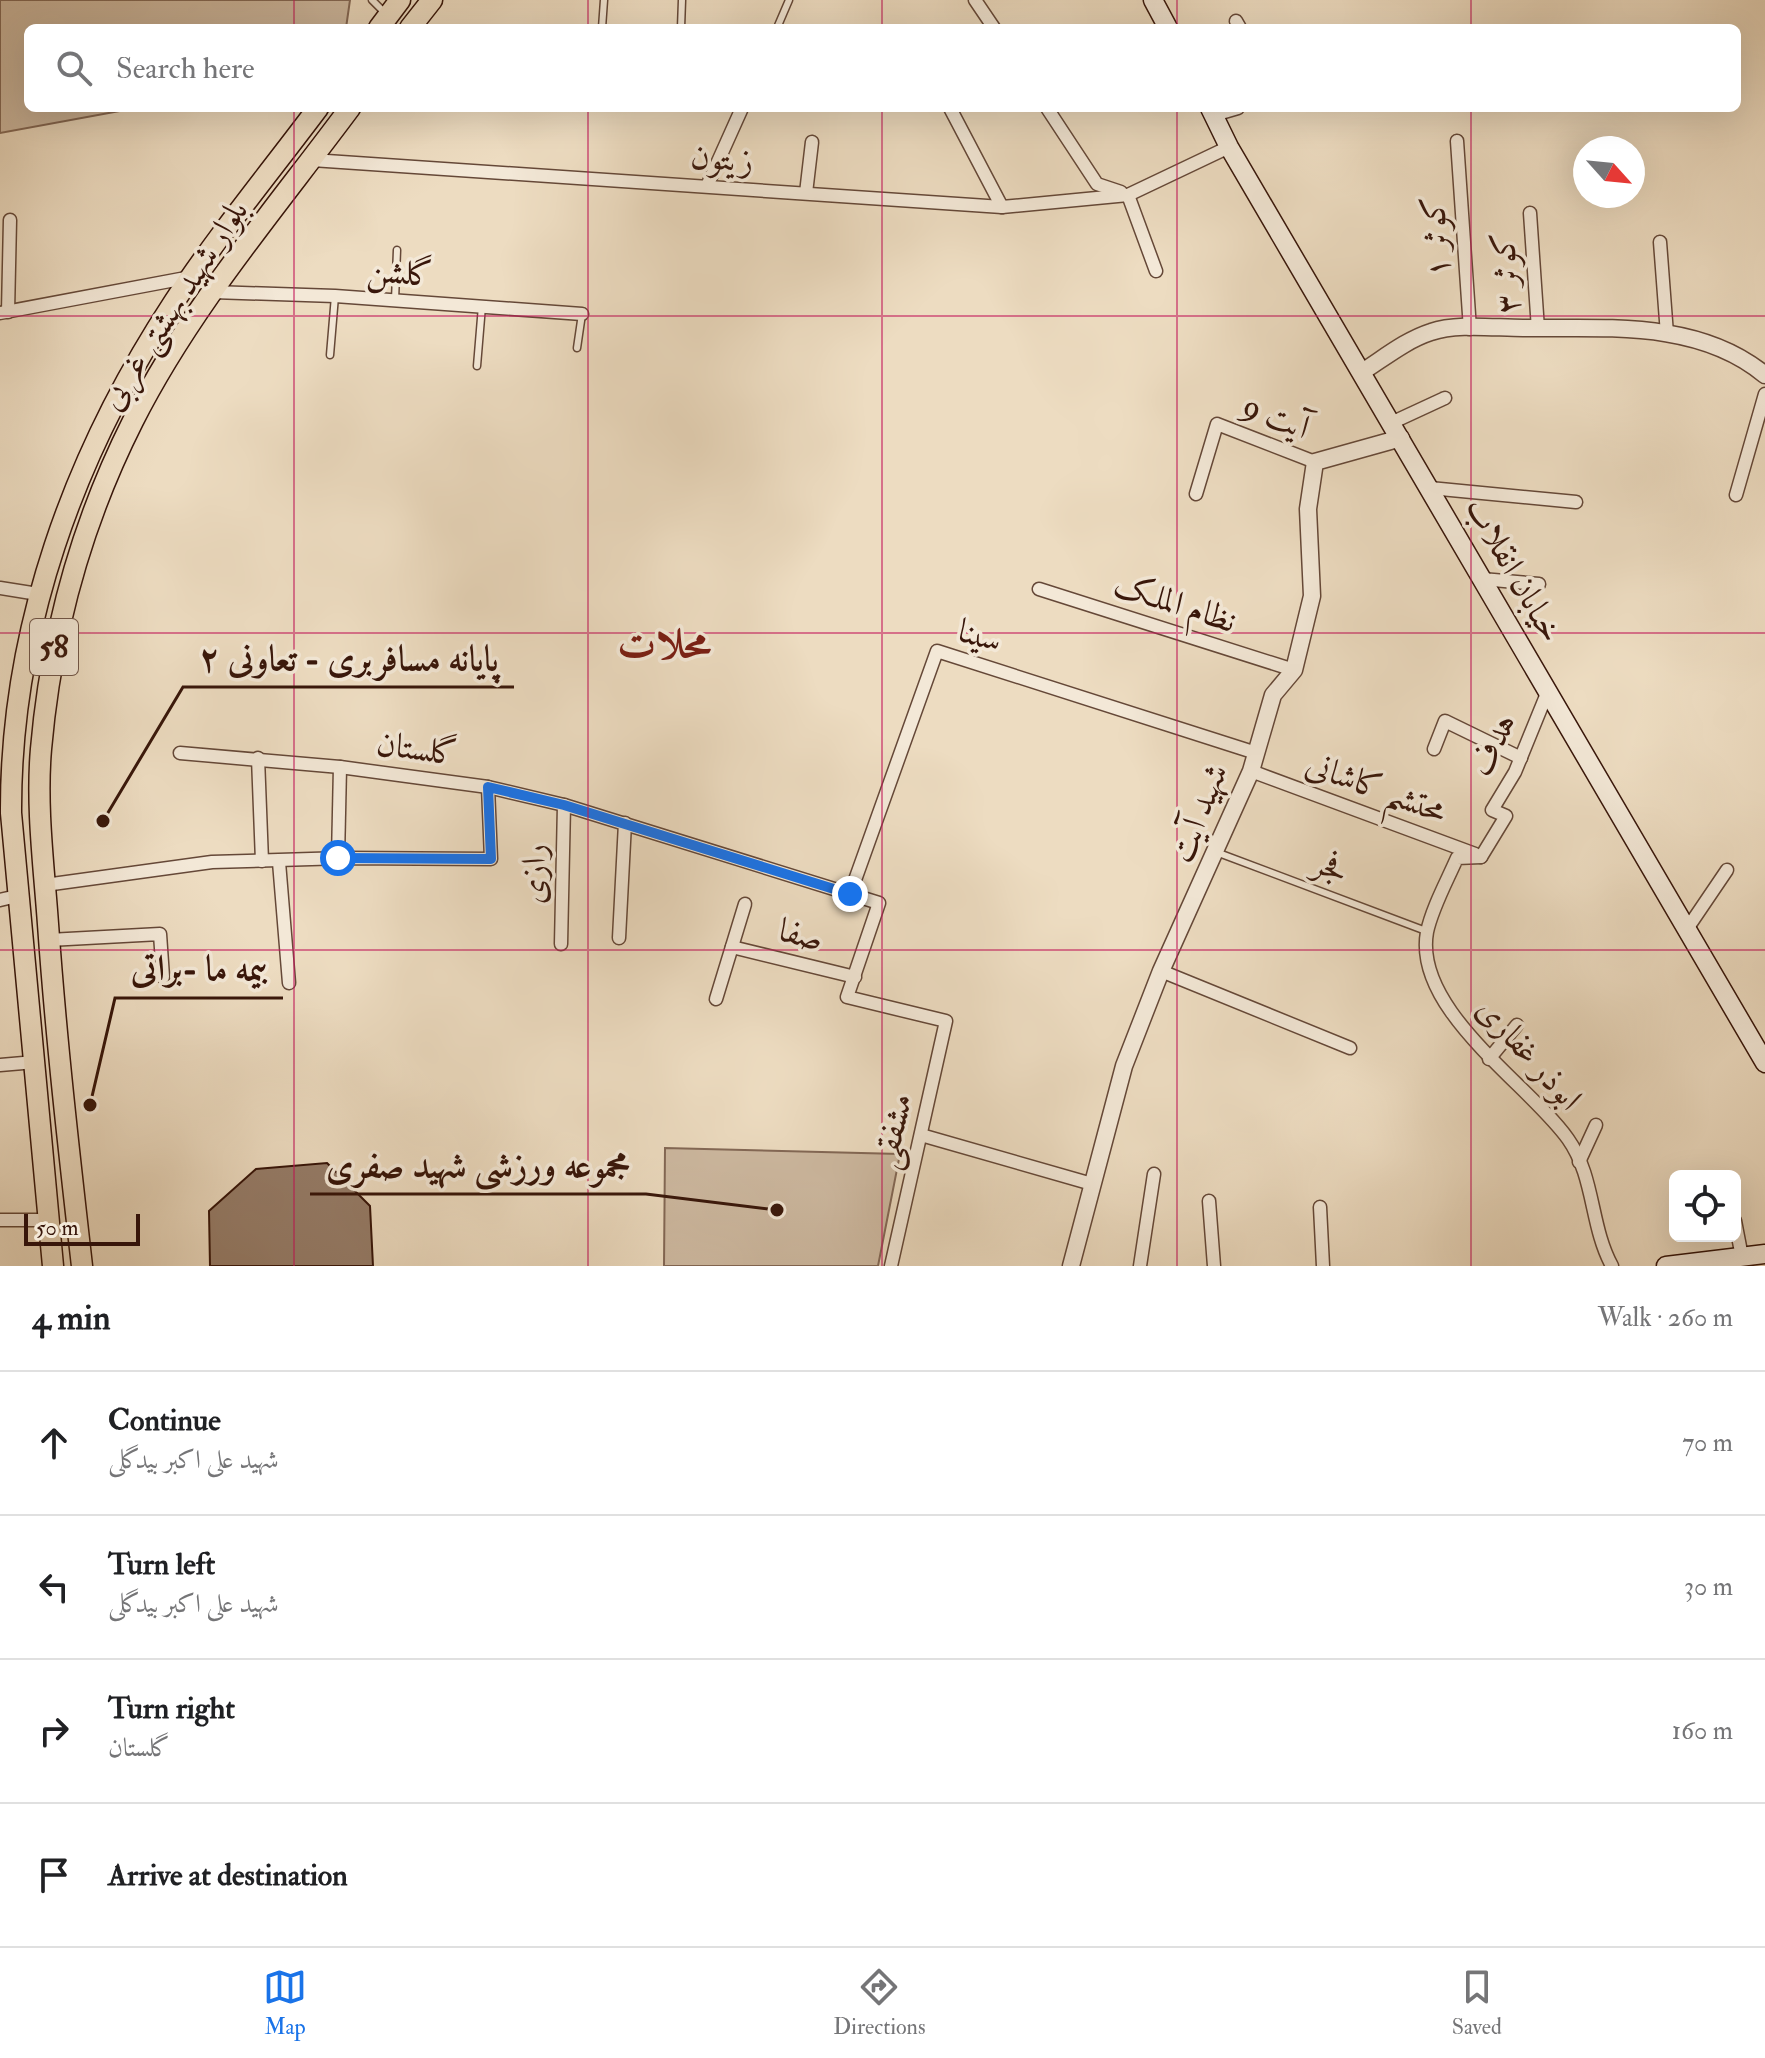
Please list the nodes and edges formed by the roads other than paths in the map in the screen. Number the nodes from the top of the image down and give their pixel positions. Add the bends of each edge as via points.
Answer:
1 (372, 0) edge
2 (432, 0) edge
3 (604, 0) edge
4 (682, 0) edge
5 (789, 0) edge
6 (975, 0) edge
7 (1153, 0) edge
8 (389, 15) edge
9 (413, 24) edge
10 (602, 24) edge
11 (681, 24) edge
12 (779, 24) edge
13 (991, 24) edge
14 (1166, 24) edge
15 (315, 112) edge
16 (347, 112) edge
17 (740, 112) edge
18 (952, 112) edge
19 (1050, 112) edge
20 (1212, 112) edge
21 (1457, 141) dead end
22 (812, 142) dead end
23 (1229, 147) junction
24 (312, 160) junction
25 (707, 186) junction
26 (806, 193) junction
27 (1128, 195) junction
28 (1002, 207) junction
29 (1530, 213) dead end
30 (10, 220) dead end
31 (1660, 242) dead end
32 (397, 250) dead end
33 (1156, 271) dead end
34 (191, 277) junction
35 (213, 292) junction
36 (335, 296) junction
37 (395, 300) junction
38 (482, 306) junction
39 (4, 312) edge
40 (582, 314) joint
41 (1470, 329) junction
42 (1538, 329) junction
43 (1667, 334) junction
44 (577, 348) dead end
45 (330, 355) dead end
46 (477, 366) dead end
47 (1362, 372) junction
48 (1765, 375) edge
49 (1765, 394) edge
50 (1445, 398) dead end
51 (1396, 430) junction
52 (1315, 462) junction
53 (1430, 488) junction
54 (1196, 494) dead end
55 (1736, 495) dead end
56 (1576, 502) dead end
57 (1482, 579) junction
58 (1539, 584) dead end
59 (0, 588) edge
60 (1039, 589) dead end
61 (38, 594) junction
62 (1294, 670) junction
63 (1548, 691) junction
64 (1434, 749) dead end
65 (1253, 752) junction
66 (180, 753) dead end
67 (258, 758) junction
68 (1521, 758) junction
69 (340, 767) junction
70 (1251, 771) junction
71 (488, 787) junction
72 (564, 805) junction
73 (625, 823) junction
74 (1216, 852) junction
75 (1481, 857) junction
76 (338, 858) junction
77 (262, 861) junction
78 (279, 862) junction
79 (1727, 870) dead end
80 (45, 885) junction
81 (850, 894) junction
82 (9, 898) edge
83 (745, 904) dead end
84 (1687, 929) junction
85 (1427, 931) junction
86 (619, 938) dead end
87 (49, 940) junction
88 (561, 944) dead end
89 (732, 947) junction
90 (1161, 971) junction
91 (163, 977) dead end
92 (855, 977) junction
93 (289, 983) dead end
94 (716, 999) dead end
95 (1517, 1025) dead end
96 (1350, 1048) dead end
97 (1489, 1059) junction
98 (35, 1062) junction
99 (1765, 1063) edge
100 (0, 1065) edge
101 (1596, 1125) dead end
102 (921, 1135) junction
103 (1579, 1162) junction
104 (1154, 1174) dead end
105 (1092, 1184) junction
106 (1209, 1201) dead end
107 (1320, 1207) dead end
108 (0, 1220) edge
109 (50, 1220) junction
110 (1765, 1254) edge
111 (892, 1260) edge
112 (1736, 1260) edge
113 (53, 1266) edge
114 (82, 1266) edge
115 (1071, 1266) edge
116 (1140, 1266) edge
117 (1214, 1266) edge
118 (1323, 1266) edge
119 (1612, 1266) edge
120 (1666, 1266) edge

1 - 8 lane
2 - 9 main road
3 - 10 lane
4 - 11 lane
5 - 12 lane
6 - 13 street
7 - 14 main road
15 - 34 main road, بلوار شهید بهشتی غربی / 58
16 - 24 main road, بلوار شهید بهشتی غربی / 58
17 - 25 street
18 - 28 street
19 - 27 street via 1097,184
20 - 23 main road, خیابان انقلاب
21 - 41 street, کوثر ۱
22 - 26 street
23 - 27 street, زیتون
23 - 47 main road, خیابان انقلاب
24 - 25 street, زیتون
24 - 35 main road, بلوار شهید بهشتی غربی / 58
25 - 26 street, زیتون
26 - 28 street, زیتون
27 - 28 street, زیتون
27 - 33 street
29 - 42 street, کوثر ۳
30 - 39 street
31 - 43 street
32 - 37 lane
34 - 39 street
34 - 61 main road, بلوار شهید بهشتی غربی / 58 via 109,411
35 - 36 street, گلشن
35 - 80 main road, بلوار شهید بهشتی غربی / 58 via 133,420 75,564 52,662 41,752
36 - 37 street, گلشن
36 - 45 lane
37 - 38 street, گلشن
38 - 40 street, گلشن
38 - 46 lane
40 - 44 lane
41 - 42 street
41 - 47 street via 1434,330
42 - 43 street via 1638,328
43 - 48 street via 1715,348
47 - 51 main road, خیابان انقلاب
49 - 55 street
50 - 51 street
51 - 52 street
51 - 53 main road, خیابان انقلاب
52 - 54 street, آیت 9 via 1217,424
52 - 62 street, شهید آیت via 1308,509 1312,596
53 - 56 street
53 - 57 main road, خیابان انقلاب
57 - 58 street
57 - 63 main road, خیابان انقلاب
59 - 61 street
60 - 62 street, نظام الملک
61 - 82 main road, بلوار شهید بهشتی غربی / 58 via 11,749
62 - 65 street, شهید آیت via 1273,695
63 - 68 street, هدف
63 - 84 main road, خیابان انقلاب
64 - 68 street via 1445,721
65 - 70 street, شهید آیت
65 - 81 street, سینا via 937,651
66 - 67 street, گلستان
67 - 69 street, گلستان
67 - 77 street
68 - 75 street, هدف via 1492,810 1506,816
69 - 71 street, گلستان
69 - 76 street
70 - 74 street, شهید آیت
70 - 75 street, محتشم کاشانی
71 - 72 street, گلستان
71 - 76 street via 491,859
72 - 73 street, گلستان
72 - 88 street, رازی
73 - 81 street, گلستان
73 - 86 street
74 - 85 lane, فجر
74 - 90 street, شهید آیت
75 - 85 street, ابوذر غفاری via 1457,858
76 - 78 street
77 - 78 street
77 - 80 street via 212,862
78 - 93 street
79 - 84 street
80 - 87 main road, بلوار شهید بهشتی غربی / 58
81 - 92 street, گلستان via 879,903
82 - 98 main road, بلوار شهید بهشتی غربی / 58
83 - 89 street
84 - 99 main road, خیابان انقلاب
85 - 97 street, ابوذر غفاری via 1426,961 1451,1011
87 - 91 street via 160,934
87 - 114 main road, بلوار شهید بهشتی غربی / 58
89 - 92 street, صفا
89 - 94 street
90 - 96 street
90 - 105 street, شهید آیت via 1124,1066
92 - 102 street, مشفقی via 847,997 946,1021
95 - 97 street
97 - 103 street, ابوذر غفاری via 1568,1140
98 - 100 street
98 - 109 main road, بلوار شهید بهشتی غربی / 58
101 - 103 street
102 - 105 street
102 - 111 street, مشفقی
103 - 119 street, ابوذر غفاری
104 - 116 street
105 - 115 street, شهید آیت
106 - 117 street
107 - 118 street
108 - 109 street
109 - 113 main road, بلوار شهید بهشتی غربی / 58
110 - 112 main road
112 - 120 main road

